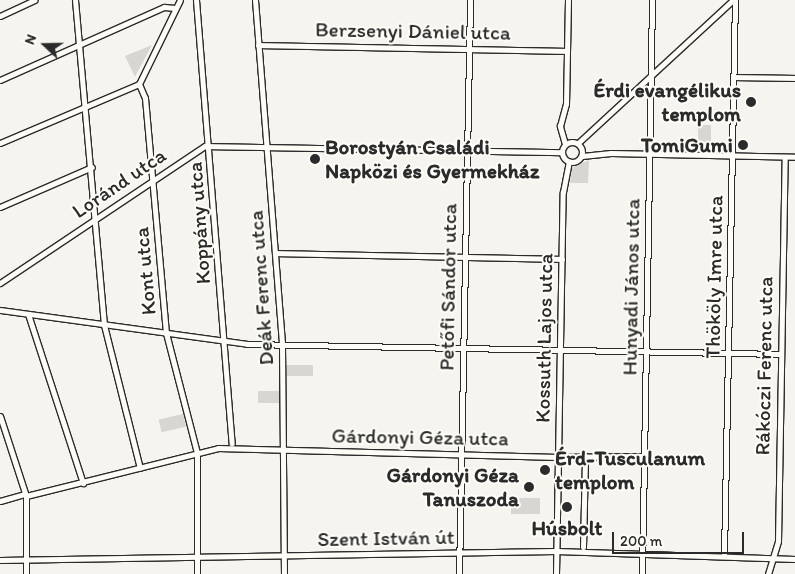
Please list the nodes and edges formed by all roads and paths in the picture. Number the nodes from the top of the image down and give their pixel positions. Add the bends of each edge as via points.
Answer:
1 (36, 0) edge
2 (75, 0) edge
3 (180, 0) edge
4 (196, 0) edge
5 (255, 0) edge
6 (470, 0) edge
7 (568, 0) edge
8 (652, 0) edge
9 (734, 0) edge
10 (175, 8) junction
11 (0, 16) edge
12 (80, 45) junction
13 (258, 45) junction
14 (470, 48) junction
15 (567, 51) junction
16 (650, 74) junction
17 (734, 77) junction
18 (795, 78) edge
19 (0, 80) edge
20 (139, 84) junction
21 (86, 104) junction
22 (0, 143) edge
23 (565, 144) junction
24 (578, 144) junction
25 (209, 146) junction
26 (267, 148) junction
27 (467, 151) junction
28 (561, 152) junction
29 (650, 154) junction
30 (582, 156) junction
31 (732, 156) junction
32 (785, 157) junction
33 (795, 157) edge
34 (569, 162) junction
35 (92, 167) junction
36 (153, 180) junction
37 (0, 207) edge
38 (96, 218) junction
39 (275, 253) junction
40 (465, 258) junction
41 (562, 259) junction
42 (0, 282) edge
43 (0, 310) edge
44 (28, 314) junction
45 (104, 325) junction
46 (166, 333) junction
47 (224, 340) junction
48 (282, 345) junction
49 (463, 348) junction
50 (560, 350) junction
51 (645, 352) junction
52 (728, 353) junction
53 (781, 354) junction
54 (0, 418) edge
55 (232, 444) junction
56 (218, 448) junction
57 (238, 449) junction
58 (285, 451) junction
59 (197, 453) junction
60 (462, 454) junction
61 (586, 456) junction
62 (644, 456) junction
63 (558, 457) junction
64 (140, 468) junction
65 (82, 482) junction
66 (25, 495) junction
67 (0, 501) edge
68 (582, 547) dead end
69 (556, 551) junction
70 (459, 552) junction
71 (641, 554) junction
72 (285, 556) junction
73 (724, 556) junction
74 (197, 557) junction
75 (773, 557) junction
76 (795, 559) edge
77 (0, 560) edge
78 (26, 560) junction
79 (26, 574) edge
80 (197, 574) edge
81 (284, 574) edge
82 (459, 574) edge
83 (556, 574) edge
84 (642, 574) edge
85 (768, 574) edge

1 - 11 street
2 - 12 street
3 - 10 street
4 - 25 street, Koppány utca
5 - 13 street, Deák Ferenc utca
6 - 14 street, Petőfi Sándor utca
7 - 15 street
8 - 16 street, Hunyadi János utca
9 - 16 street
9 - 17 street, Thököly Imre utca
10 - 12 street via 164,7
10 - 20 street
12 - 19 street
12 - 21 street
13 - 14 street, Berzsenyi Dániel utca
13 - 26 street, Deák Ferenc utca
14 - 15 street, Berzsenyi Dániel utca
14 - 27 street, Petőfi Sándor utca
15 - 23 street via 566,104 560,126
16 - 24 street
16 - 29 street, Hunyadi János utca
17 - 18 street
17 - 31 street, Thököly Imre utca
20 - 21 street
20 - 36 street, Kont utca via 146,98
21 - 22 street
21 - 35 street
23 - 24 street
23 - 28 street
24 - 30 street
25 - 26 street
25 - 36 street, Loránd utca
25 - 47 street, Koppány utca
26 - 27 street
26 - 39 street, Deák Ferenc utca
27 - 28 street
27 - 40 street, Petőfi Sándor utca
28 - 34 street
29 - 30 street
29 - 31 street
29 - 51 street, Hunyadi János utca
30 - 34 street via 578,161
31 - 32 street
31 - 52 street, Thököly Imre utca
32 - 33 street
32 - 53 street, Rákóczi Ferenc utca
34 - 41 street, Kossuth Lajos utca via 564,192
35 - 37 street
35 - 38 street
36 - 38 street, Loránd utca
36 - 46 street, Kont utca
38 - 42 street, Loránd utca
38 - 45 street
39 - 40 street
39 - 48 street, Deák Ferenc utca
40 - 41 street
40 - 49 street, Petőfi Sándor utca
41 - 50 street, Kossuth Lajos utca
43 - 44 street
44 - 45 street
44 - 65 street
45 - 46 street
45 - 64 street
46 - 47 street
46 - 59 street, Kont utca
47 - 48 street
47 - 55 street, Koppány utca
48 - 49 street
48 - 58 street, Deák Ferenc utca
49 - 50 street
49 - 60 street, Petőfi Sándor utca
50 - 51 street
50 - 63 street, Kossuth Lajos utca
51 - 52 street
51 - 62 street, Hunyadi János utca
52 - 53 street
52 - 73 street, Thököly Imre utca
53 - 75 street, Rákóczi Ferenc utca via 778,541
54 - 66 street
55 - 56 street
55 - 57 street
56 - 57 street, Gárdonyi Géza utca
56 - 59 street
57 - 58 street, Gárdonyi Géza utca
58 - 60 street, Gárdonyi Géza utca
58 - 72 street, Deák Ferenc utca
59 - 64 street
59 - 74 street, Kont utca
60 - 63 street, Gárdonyi Géza utca
60 - 70 street, Petőfi Sándor utca
61 - 62 street, Gárdonyi Géza utca
61 - 63 street, Gárdonyi Géza utca
61 - 68 street
62 - 71 street, Hunyadi János utca
63 - 69 street, Kossuth Lajos utca
64 - 65 street
65 - 66 street
66 - 67 street
66 - 78 street
69 - 70 street, Szent István út
69 - 71 street, Szent István út
69 - 83 street, Kossuth Lajos utca
70 - 72 street, Szent István út
70 - 82 street, Petőfi Sándor utca
71 - 73 street, Szent István út
71 - 84 street, Hunyadi János utca
72 - 74 street, Szent István út
72 - 81 street, Deák Ferenc utca
73 - 75 street, Szent István út
74 - 78 street, Szent István út
74 - 80 street, Kont utca
75 - 76 street, Szent István út
75 - 85 street, Rákóczi Ferenc utca
77 - 78 street, Szent István út
78 - 79 street

